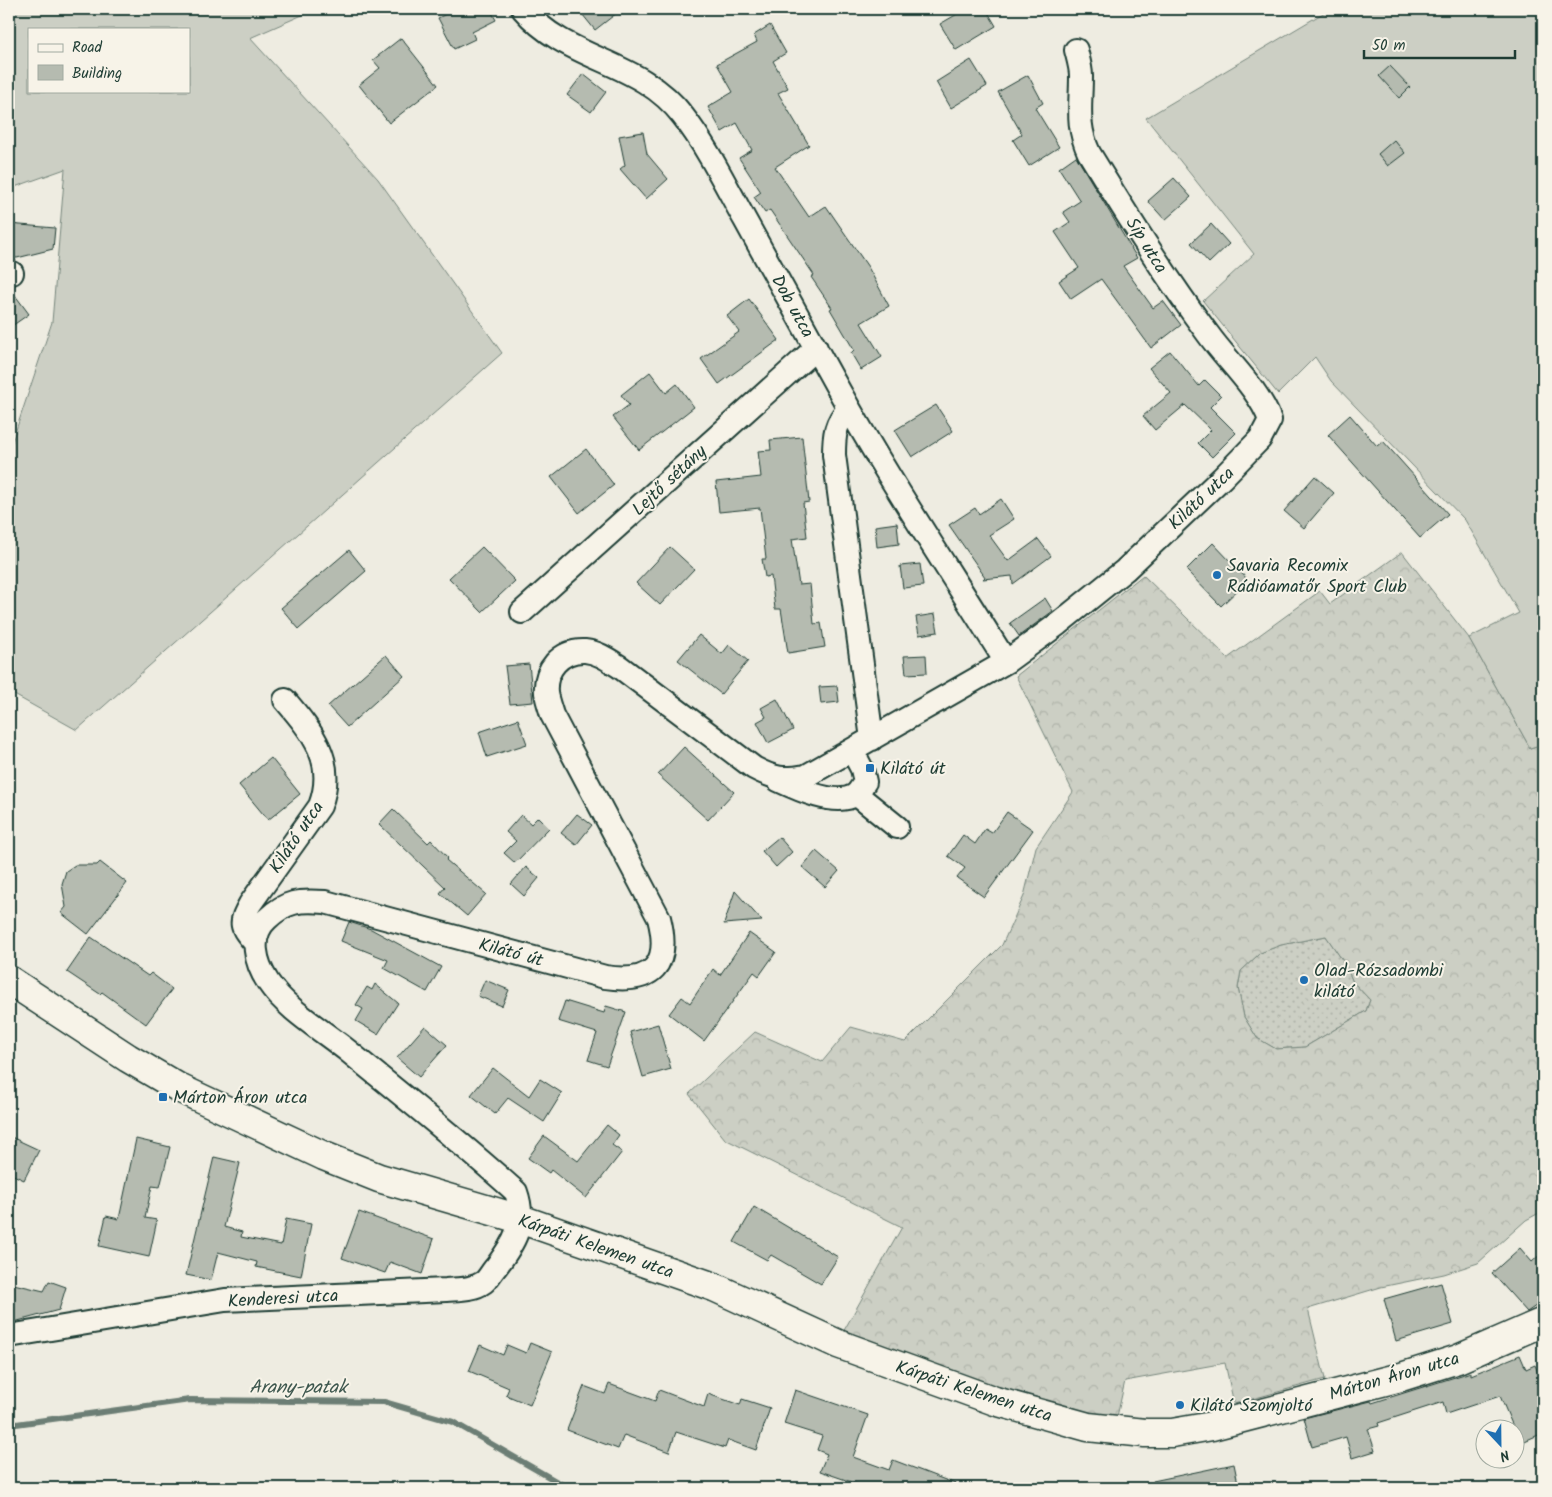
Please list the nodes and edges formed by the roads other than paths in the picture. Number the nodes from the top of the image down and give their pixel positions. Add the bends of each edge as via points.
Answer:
1 (523, 9) edge
2 (1076, 50) dead end
3 (816, 348) junction
4 (849, 408) junction
5 (1270, 420) joint
6 (522, 612) dead end
7 (1006, 662) junction
8 (285, 700) dead end
9 (872, 739) junction
10 (852, 750) junction
11 (773, 778) junction
12 (856, 794) junction
13 (897, 827) dead end
14 (255, 943) junction
15 (9, 980) edge
16 (520, 1219) junction
17 (1543, 1322) edge
18 (9, 1336) edge
19 (1212, 1426) joint

1 - 3 street, Dob utca via 535,23 565,44 628,71 660,91 684,116
2 - 5 street, Síp utca via 1081,74 1079,120 1089,153 1158,265 1263,405
3 - 4 street, Dob utca
3 - 6 street, Lejtő sétány
4 - 7 street, Dob utca
4 - 9 street via 839,419 834,432 834,455
5 - 7 street, Kilátó utca via 1248,453 1124,570
7 - 9 street
8 - 14 street, Kilátó utca via 318,741 325,772 325,793 320,806 242,919 243,929
9 - 10 street
10 - 11 street via 806,776
10 - 12 street via 865,782
11 - 12 street, Kilátó út via 806,793 844,799
11 - 14 street, Kilátó út via 754,768 620,667 593,653 569,653 555,661 548,676 546,693 552,716 659,918 664,948 652,970 641,977 624,980 605,977 325,902 300,900 279,908 263,923
12 - 13 street
14 - 16 street via 258,963 268,983 290,1005 516,1192
15 - 16 street, Kárpáti Kelemen utca via 174,1085 267,1131 379,1178
16 - 18 street, Kenderesi utca via 513,1244 484,1282 468,1288 225,1300
16 - 19 street, Kárpáti Kelemen utca via 714,1287 838,1344 994,1402 1088,1427 1172,1433
17 - 19 street, Márton Áron utca via 1439,1365

